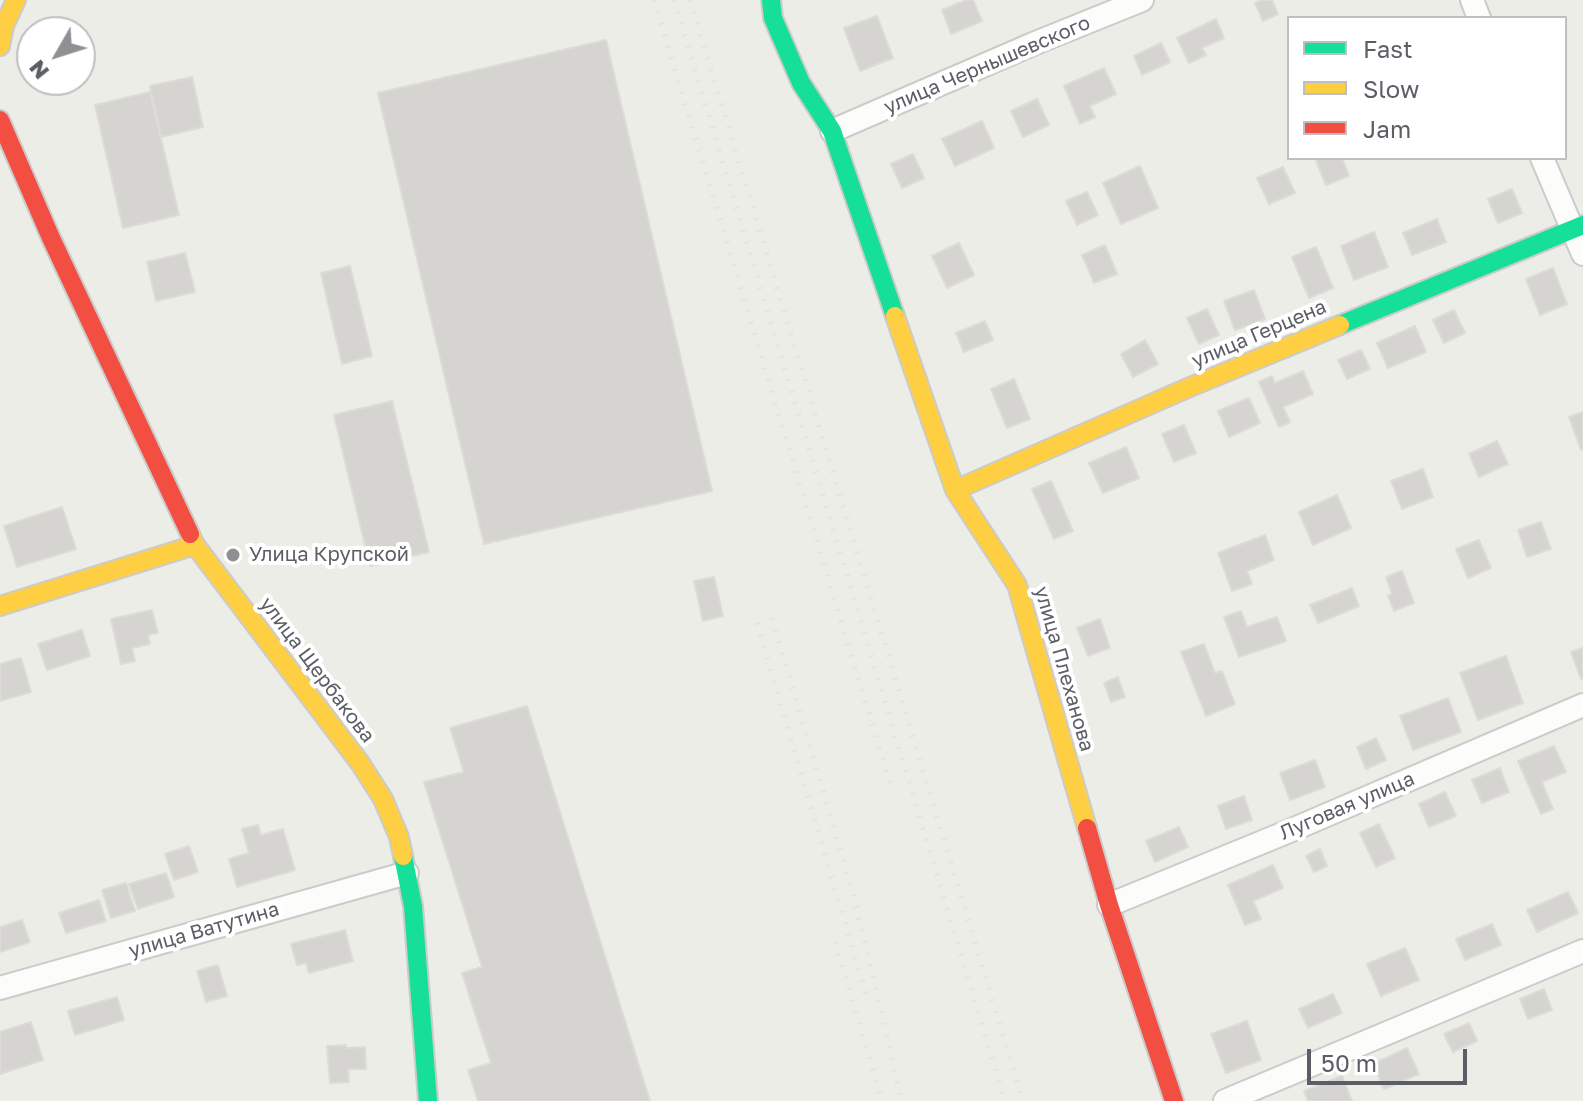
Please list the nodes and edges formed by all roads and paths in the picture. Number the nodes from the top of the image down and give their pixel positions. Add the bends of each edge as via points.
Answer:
1 (16, 0) edge
2 (771, 0) edge
3 (1142, 0) edge
4 (0, 46) edge
5 (0, 105) edge
6 (1, 123) edge
7 (832, 131) junction
8 (1543, 160) edge
9 (1578, 227) edge
10 (1583, 254) edge
11 (955, 490) junction
12 (195, 545) junction
13 (0, 606) edge
14 (1583, 705) edge
15 (407, 873) junction
16 (1109, 905) junction
17 (1583, 951) edge
18 (0, 988) edge
19 (428, 1101) edge
20 (1174, 1101) edge
21 (1225, 1101) edge

1 - 4 street
2 - 7 street, улица Плеханова via 773,18 801,83
3 - 7 street, улица Чернышевского
5 - 6 street, улица Щербакова
6 - 12 street, улица Щербакова
7 - 11 street, улица Плеханова
8 - 9 street
9 - 10 street
9 - 11 street, улица Герцена
11 - 16 street, улица Плеханова via 1017,585
12 - 13 street
12 - 15 street, улица Щербакова via 360,763 383,799
14 - 16 street, Луговая улица
15 - 18 street, улица Ватутина
15 - 19 street, улица Щербакова
16 - 20 street, улица Плеханова
17 - 21 street

